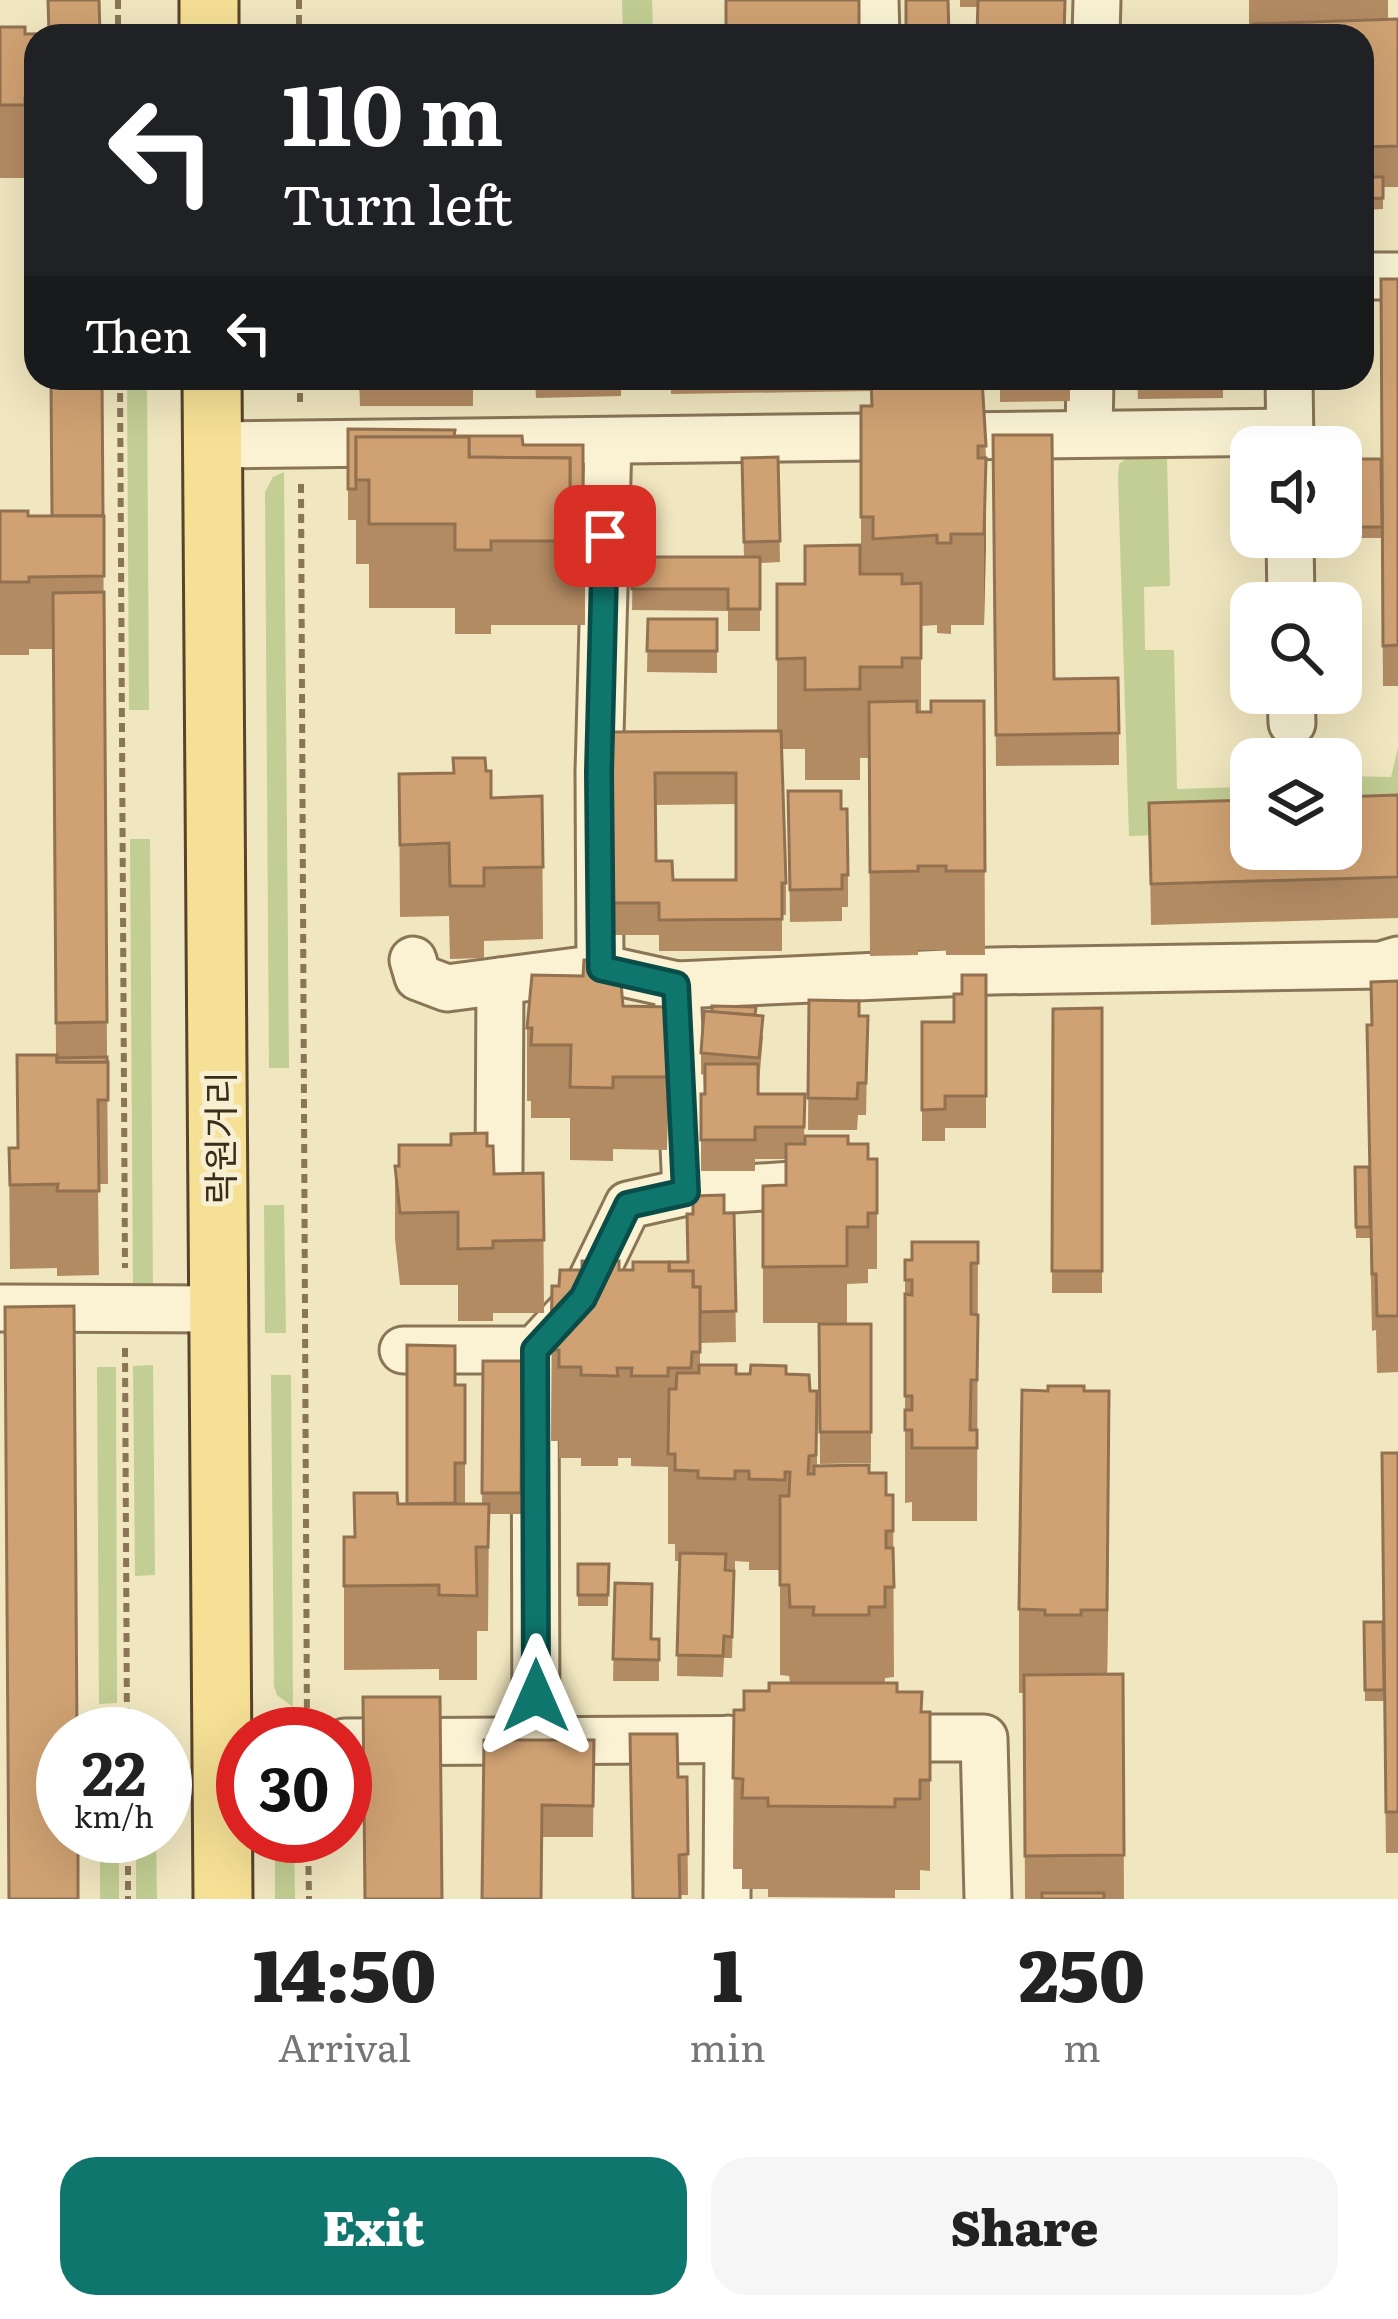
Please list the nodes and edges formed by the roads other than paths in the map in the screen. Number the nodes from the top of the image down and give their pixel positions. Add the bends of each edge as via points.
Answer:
1 (212, 390) edge
2 (1090, 390) edge
3 (1289, 390) edge
4 (1290, 426) edge
5 (1089, 434) junction
6 (1230, 438) edge
7 (608, 441) junction
8 (212, 446) junction
9 (412, 960) dead end
10 (1398, 960) edge
11 (601, 968) junction
12 (500, 981) junction
13 (676, 985) junction
14 (499, 1170) edge
15 (866, 1180) edge
16 (686, 1192) junction
17 (0, 1308) edge
18 (219, 1310) junction
19 (403, 1350) edge
20 (535, 1350) junction
21 (231, 1707) edge
22 (728, 1739) junction
23 (536, 1740) junction
24 (372, 1742) edge
25 (226, 1863) edge
26 (224, 1899) edge
27 (728, 1899) edge
28 (988, 1899) edge

1 - 8 main road, 락원거리
2 - 5 street
3 - 4 street
5 - 6 street
5 - 7 street
7 - 8 street
7 - 11 street
8 - 18 main road, 락원거리
9 - 12 street via 418,977 447,988
10 - 13 street
11 - 12 street
11 - 13 street
12 - 14 street
13 - 16 street
15 - 16 street
16 - 20 street via 628,1205 583,1298
17 - 18 street
18 - 21 main road, 락원거리
19 - 20 street
20 - 23 street
22 - 23 street
22 - 27 street
22 - 28 street via 984,1738
23 - 24 street
25 - 26 main road, 락원거리

